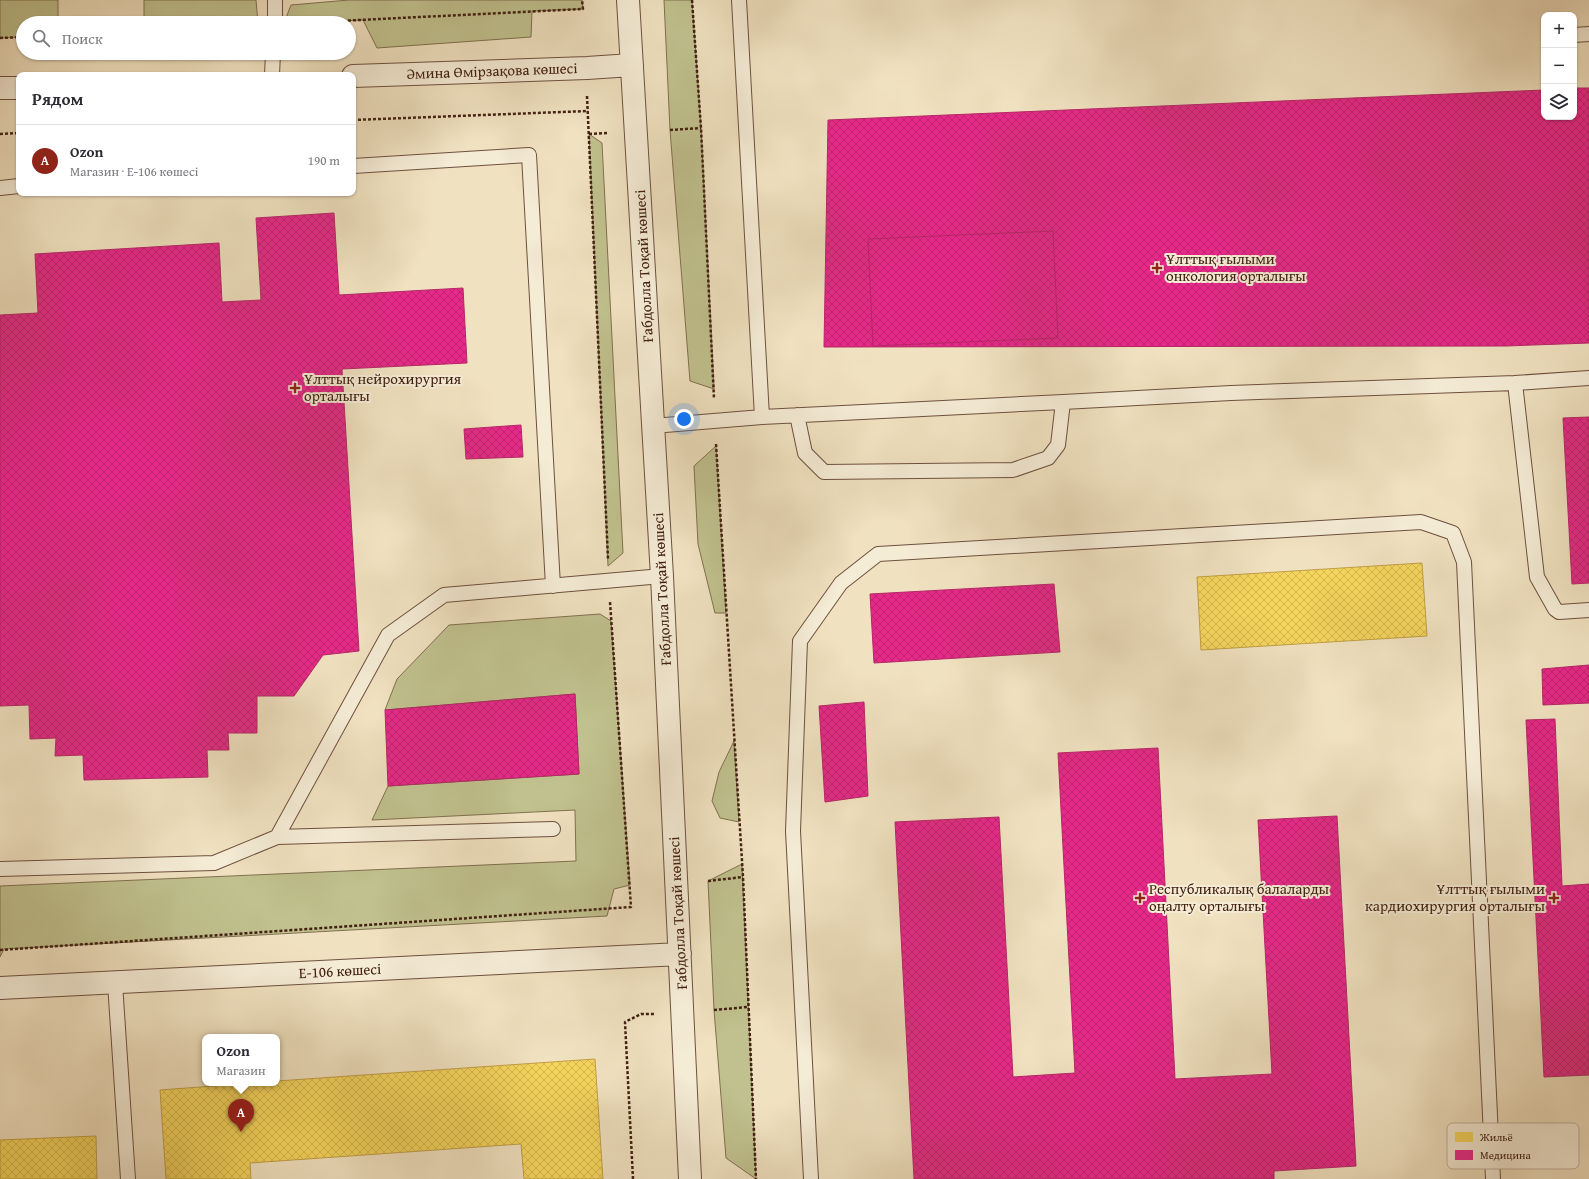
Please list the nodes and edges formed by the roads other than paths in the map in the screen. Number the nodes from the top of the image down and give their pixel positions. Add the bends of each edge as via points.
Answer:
1 (275, 0) edge
2 (628, 0) edge
3 (739, 0) edge
4 (275, 16) edge
5 (1589, 34) edge
6 (1577, 35) edge
7 (273, 60) edge
8 (632, 65) junction
9 (272, 72) edge
10 (356, 76) edge
11 (0, 88) edge
12 (16, 88) edge
13 (356, 166) edge
14 (16, 186) edge
15 (0, 188) edge
16 (1589, 378) edge
17 (1515, 383) junction
18 (1063, 402) junction
19 (797, 415) junction
20 (762, 417) junction
21 (653, 426) junction
22 (662, 576) junction
23 (553, 586) junction
24 (1589, 610) edge
25 (553, 829) dead end
26 (278, 837) junction
27 (0, 869) edge
28 (680, 954) junction
29 (115, 983) junction
30 (0, 988) edge
31 (1490, 1123) edge
32 (1493, 1169) edge
33 (128, 1179) edge
34 (690, 1179) edge
35 (811, 1179) edge
36 (1493, 1179) edge

1 - 4 lane
2 - 8 street, Ғабдолла Тоқай көшесі
3 - 20 lane
5 - 6 lane
7 - 9 lane
8 - 10 street, Әмина Өмірзақова көшесі
8 - 21 street, Ғабдолла Тоқай көшесі
11 - 12 street
13 - 23 lane via 529,155
14 - 15 lane
16 - 17 lane
17 - 18 lane
17 - 24 lane via 1537,577 1559,612
18 - 19 lane
18 - 19 lane via 1058,445 1048,458 1013,470 824,472 805,453
19 - 20 lane
20 - 21 lane
21 - 22 street, Ғабдолла Тоқай көшесі
22 - 23 lane
22 - 28 street, Ғабдолла Тоқай көшесі
23 - 26 lane via 444,595 388,635
25 - 26 lane
26 - 27 lane via 214,863
28 - 29 street, Е-106 көшесі
28 - 34 street, Ғабдолла Тоқай көшесі
29 - 30 street, Е-106 көшесі
29 - 33 lane
31 - 35 lane via 1464,562 1453,533 1421,522 878,554 841,583 800,641 793,832
32 - 36 lane

